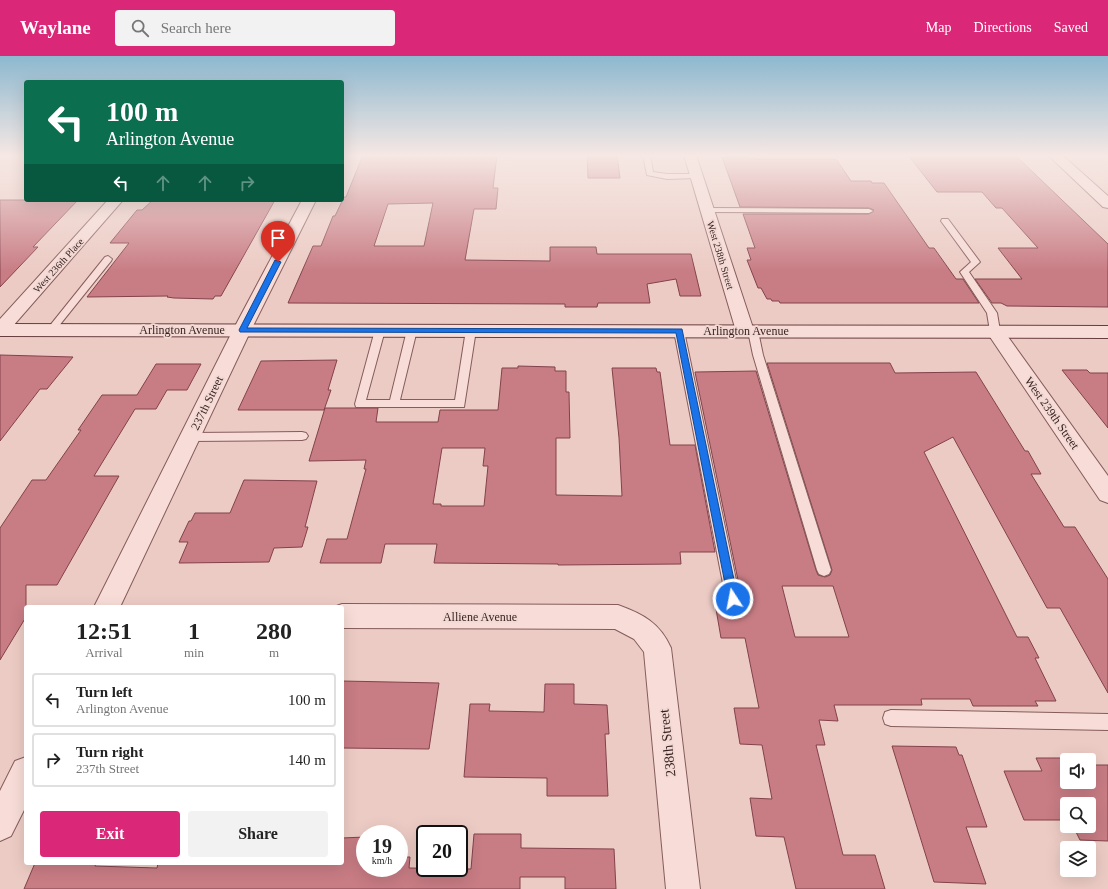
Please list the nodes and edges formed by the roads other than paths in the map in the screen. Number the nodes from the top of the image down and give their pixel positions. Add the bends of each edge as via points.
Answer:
1 (702, 194) edge
2 (1097, 194) edge
3 (114, 202) edge
4 (308, 202) edge
5 (1108, 204) edge
6 (707, 210) junction
7 (869, 211) dead end
8 (945, 221) dead end
9 (108, 259) dead end
10 (0, 330) edge
11 (51, 330) junction
12 (242, 330) junction
13 (380, 330) junction
14 (412, 330) junction
15 (471, 330) junction
16 (679, 331) junction
17 (749, 331) junction
18 (995, 331) junction
19 (1108, 332) edge
20 (394, 404) junction
21 (302, 436) dead end
22 (190, 437) junction
23 (1106, 488) edge
24 (824, 570) dead end
25 (733, 599) dead end
26 (108, 605) edge
27 (344, 616) edge
28 (618, 617) joint
29 (891, 718) dead end
30 (1108, 722) edge
31 (24, 776) edge
32 (0, 825) edge
33 (683, 889) edge

1 - 6 street, West 238th Street
2 - 5 street
3 - 10 street, West 236th Place
4 - 12 street, 237th Street
6 - 7 lane
6 - 17 street, West 238th Street
8 - 18 lane via 976,262 964,272 992,313
9 - 11 lane
10 - 11 street, Arlington Avenue
11 - 12 street, Arlington Avenue
12 - 13 street, Arlington Avenue
12 - 22 street, 237th Street
13 - 14 street, Arlington Avenue
13 - 20 lane via 360,404
14 - 15 street, Arlington Avenue
14 - 20 lane
15 - 16 street, Arlington Avenue
15 - 20 lane via 460,404
16 - 17 street, Arlington Avenue
16 - 25 lane
17 - 18 street, Arlington Avenue
17 - 24 lane
18 - 19 street, Arlington Avenue
18 - 23 street, West 239th Street
21 - 22 lane
22 - 26 street, 237th Street
27 - 28 street, Alliene Avenue
28 - 33 street, 238th Street via 643,630 657,648
29 - 30 lane
31 - 32 street

